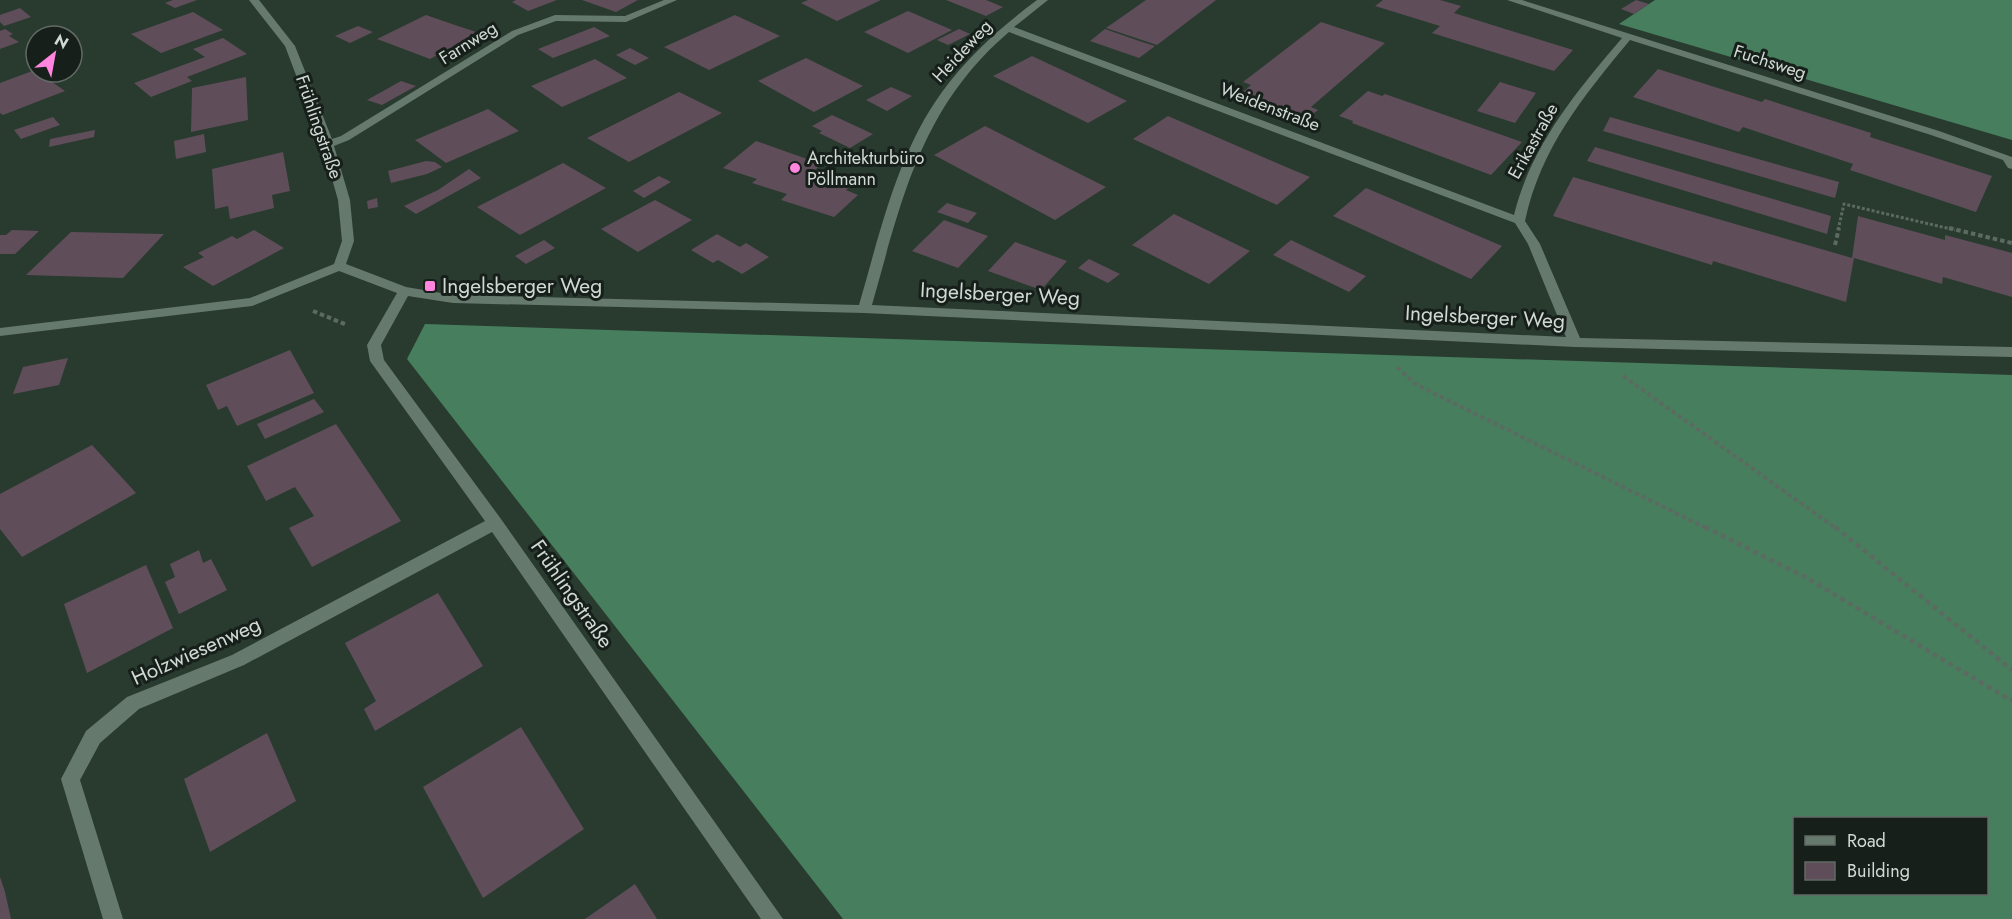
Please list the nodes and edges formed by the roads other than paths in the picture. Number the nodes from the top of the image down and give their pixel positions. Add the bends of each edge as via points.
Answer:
1 (254, 0) edge
2 (672, 0) edge
3 (1043, 0) edge
4 (1512, 0) edge
5 (1008, 28) junction
6 (1629, 36) junction
7 (328, 144) junction
8 (2012, 166) edge
9 (1519, 221) junction
10 (339, 266) junction
11 (404, 291) junction
12 (864, 309) junction
13 (0, 332) edge
14 (1575, 342) junction
15 (2012, 352) edge
16 (495, 523) junction
17 (113, 919) edge
18 (773, 919) edge

1 - 7 street, Frühlingstraße via 290,46
2 - 7 street, Farnweg via 626,19 555,18 515,33 345,138
3 - 5 street, Heideweg
4 - 6 street, Fuchsweg
5 - 9 street, Weidenstraße
5 - 12 street, Heideweg via 966,68 922,136 898,194
6 - 8 street, Fuchsweg via 1935,133 2007,158
6 - 9 street, Erikastraße via 1557,129 1522,200
7 - 10 street, Frühlingstraße via 344,200 348,240
9 - 14 street via 1534,244
10 - 11 street, Ingelsberger Weg
10 - 13 street via 252,302
11 - 12 street, Ingelsberger Weg via 453,299
11 - 16 street, Frühlingstraße via 375,345 377,361
12 - 14 street, Ingelsberger Weg
14 - 15 street, Ingelsberger Weg
16 - 17 street, Holzwiesenweg via 238,660 133,703 93,737 70,779
16 - 18 street, Frühlingstraße

